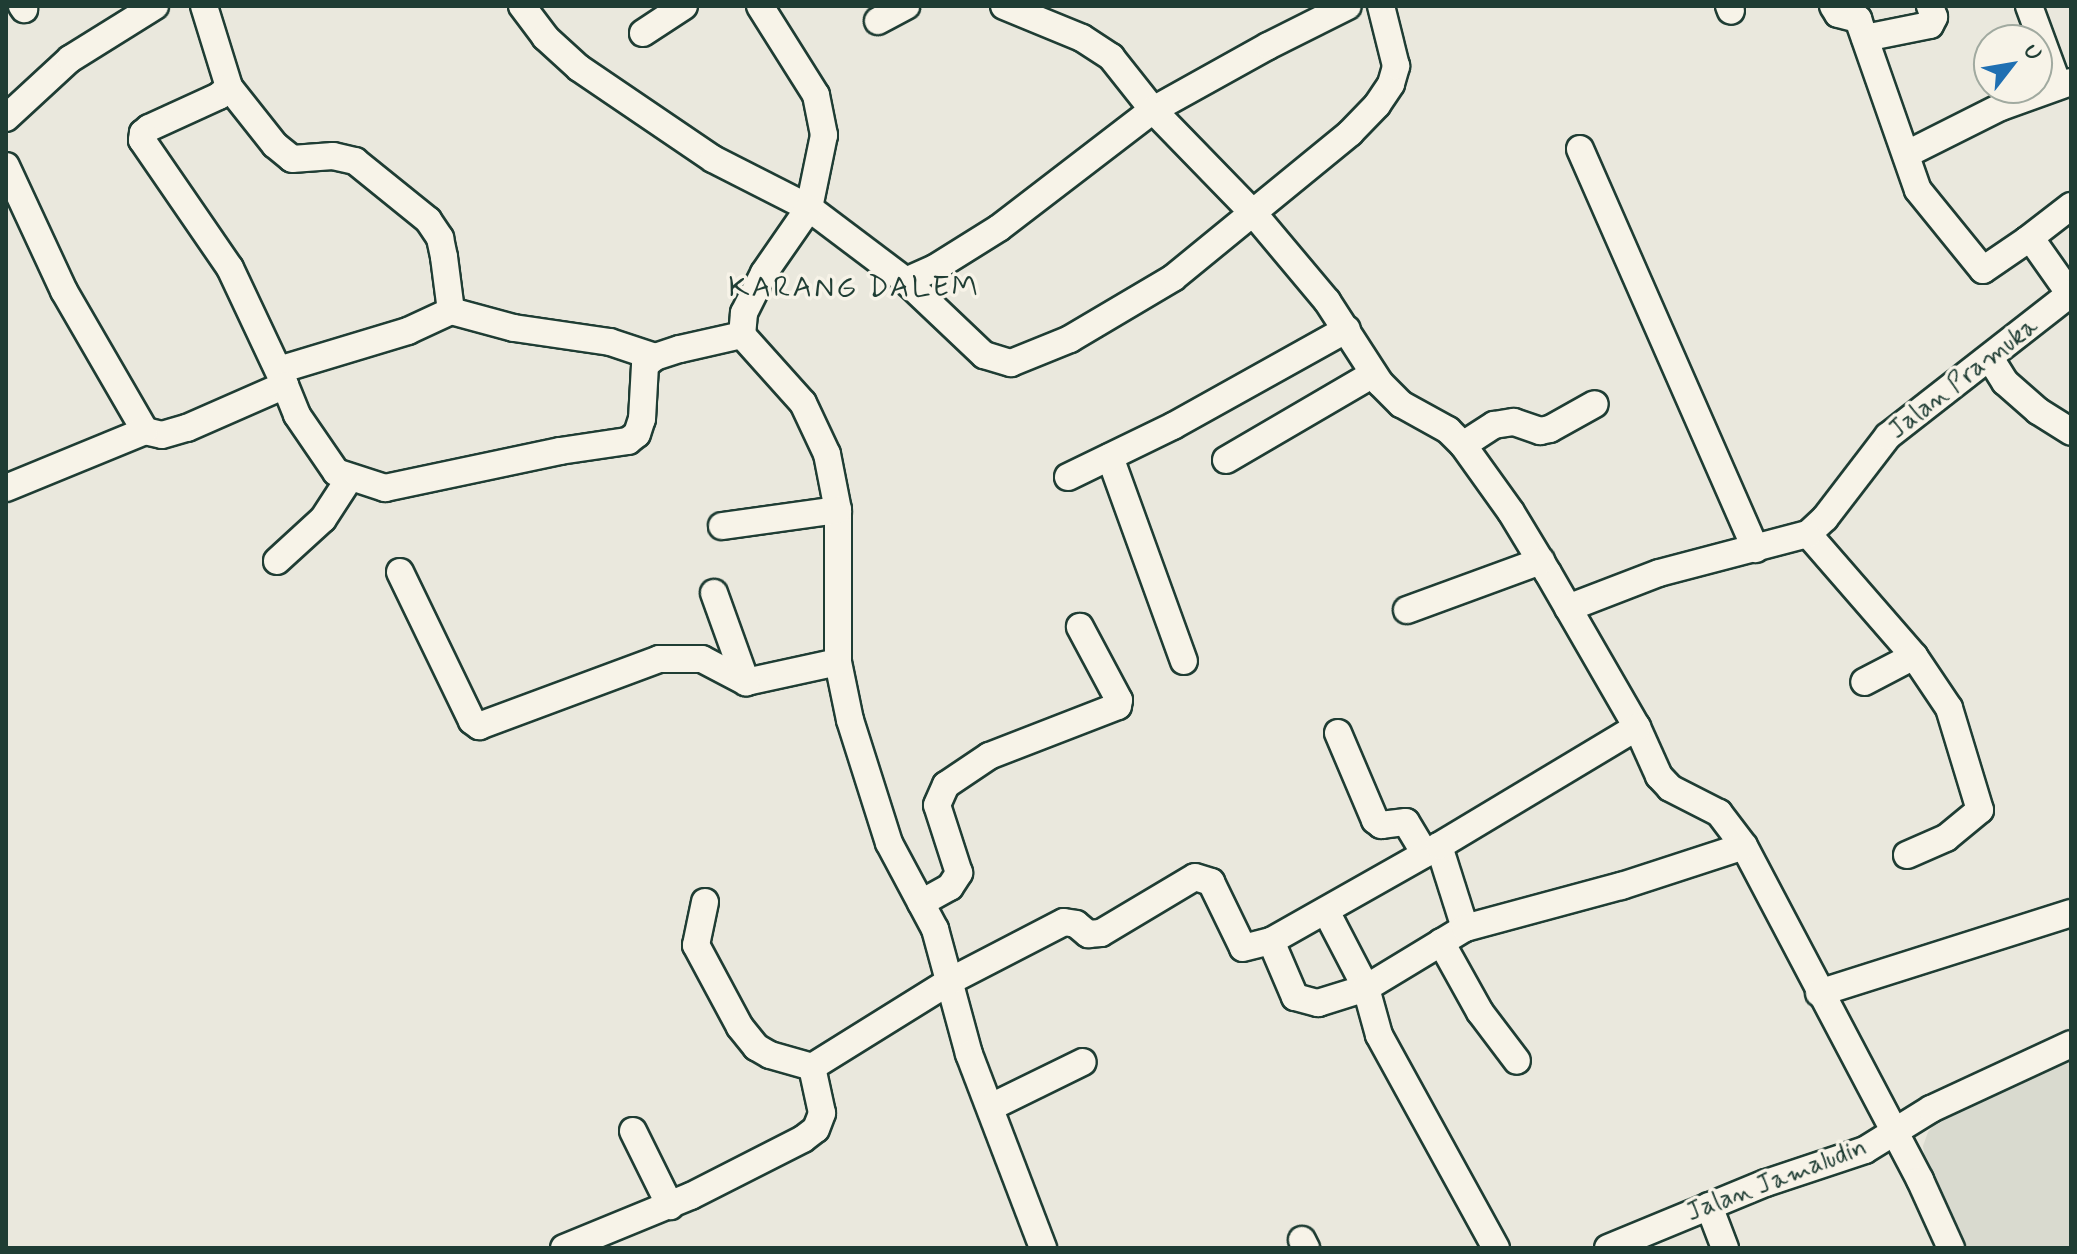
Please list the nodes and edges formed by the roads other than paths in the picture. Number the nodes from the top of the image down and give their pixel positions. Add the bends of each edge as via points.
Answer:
1 (155, 6) edge
2 (204, 6) edge
3 (522, 6) edge
4 (684, 6) edge
5 (760, 6) edge
6 (906, 6) edge
7 (1004, 6) edge
8 (1348, 6) edge
9 (1381, 6) edge
10 (1833, 6) edge
11 (1930, 6) edge
12 (2029, 6) edge
13 (878, 21) dead end
14 (643, 33) dead end
15 (1865, 38) junction
16 (2065, 83) edge
17 (229, 87) junction
18 (1153, 110) junction
19 (6, 118) edge
20 (1580, 149) dead end
21 (1907, 154) junction
22 (6, 166) edge
23 (2071, 206) edge
24 (809, 208) junction
25 (1254, 214) junction
26 (2027, 240) junction
27 (906, 281) junction
28 (2070, 294) edge
29 (451, 311) junction
30 (1347, 329) junction
31 (742, 335) junction
32 (655, 357) junction
33 (1990, 358) junction
34 (1373, 374) junction
35 (282, 378) junction
36 (1595, 404) dead end
37 (145, 431) junction
38 (2071, 432) edge
39 (1463, 445) junction
40 (1110, 457) junction
41 (1226, 460) dead end
42 (1068, 477) dead end
43 (349, 479) junction
44 (6, 488) edge
45 (838, 510) junction
46 (722, 526) dead end
47 (1808, 534) junction
48 (1756, 549) junction
49 (277, 561) dead end
50 (1541, 561) junction
51 (400, 572) dead end
52 (714, 593) dead end
53 (1568, 608) junction
54 (1407, 610) dead end
55 (1080, 627) dead end
56 (1914, 656) junction
57 (1184, 661) dead end
58 (838, 662) junction
59 (746, 682) junction
60 (1864, 682) dead end
61 (1637, 727) junction
62 (1338, 733) dead end
63 (1744, 846) junction
64 (1432, 850) junction
65 (1907, 855) dead end
66 (705, 902) dead end
67 (921, 903) junction
68 (1326, 911) junction
69 (2071, 913) edge
70 (1465, 928) junction
71 (1271, 941) junction
72 (1441, 942) junction
73 (950, 981) junction
74 (1366, 988) junction
75 (1819, 993) junction
76 (2071, 1044) edge
77 (1517, 1061) dead end
78 (1083, 1062) dead end
79 (812, 1067) junction
80 (991, 1107) junction
81 (633, 1131) dead end
82 (1895, 1132) junction
83 (670, 1206) junction
84 (1709, 1206) junction
85 (615, 1239) edge
86 (564, 1248) edge
87 (1043, 1248) edge
88 (1496, 1248) edge
89 (1608, 1248) edge
90 (1725, 1248) edge
91 (1951, 1248) edge

1 - 19 street via 70,59
2 - 17 street
3 - 24 street via 545,37 579,68 713,159
4 - 14 street
5 - 24 street via 812,87 822,113 821,163
6 - 13 street
7 - 18 street via 1071,32 1111,57
8 - 18 street
9 - 25 street via 1396,66 1391,84 1350,133
10 - 15 street via 1838,14 1858,19
11 - 15 street via 1930,25
12 - 16 street
15 - 21 street
16 - 21 street via 1958,126
17 - 29 street via 292,159 333,156 355,161 428,220 440,238
17 - 35 street via 149,128 142,140 230,268
18 - 25 street
18 - 27 street via 999,228
20 - 48 street
21 - 26 street via 1918,190 1983,270
22 - 37 street via 64,291
23 - 26 street
24 - 27 street
24 - 31 street via 764,273 744,313
25 - 27 street via 1173,278 1070,339 1011,363 984,355
25 - 30 street
26 - 28 street
28 - 33 street, Jalan Pramuka
29 - 32 street via 514,328 610,342
29 - 35 street
30 - 34 street
30 - 40 street
31 - 32 street
31 - 45 street via 803,403 818,429
32 - 43 street via 645,365 642,419 628,441 385,488
33 - 38 street via 2005,382
33 - 47 street, Jalan Pramuka via 1888,436
34 - 39 street via 1401,404 1448,430
34 - 41 street
35 - 37 street via 187,428 162,435
35 - 43 street via 317,447 336,472
36 - 39 street via 1550,429 1514,422 1494,425
37 - 44 street
39 - 50 street
40 - 42 street
40 - 57 street
43 - 49 street via 323,519
45 - 46 street
45 - 58 street
47 - 48 street
47 - 56 street
48 - 53 street via 1659,573
50 - 53 street
50 - 54 street
51 - 59 street via 479,726 659,659 702,659
52 - 59 street
53 - 61 street
55 - 67 street via 1118,706 989,756 946,785 937,805 959,873 950,887
56 - 60 street
56 - 65 street via 1949,708 1980,810 1946,838
58 - 59 street
58 - 67 street via 885,832
61 - 63 street via 1659,776 1670,788 1719,813
61 - 64 street
62 - 64 street via 1375,820 1381,825 1406,822
63 - 70 street
63 - 75 street
64 - 68 street
64 - 70 street
66 - 79 street via 696,945 740,1027 770,1055
67 - 73 street via 935,929
68 - 71 street
68 - 74 street
69 - 75 street
70 - 72 street
71 - 73 street via 1243,948 1211,882 1195,877 1101,933 1088,934 1064,922
71 - 74 street via 1295,997 1318,1003
72 - 74 street
72 - 77 street via 1480,1012
73 - 79 street
73 - 80 street via 969,1054
74 - 88 street via 1379,1035
75 - 82 street
76 - 82 street, Jalan Jamaludin via 1931,1109
78 - 80 street
79 - 83 street via 822,1113 816,1129
80 - 87 street
81 - 83 street
82 - 84 street, Jalan Jamaludin via 1865,1150
82 - 91 street
83 - 85 street
84 - 89 street, Jalan Jamaludin
84 - 90 street
85 - 86 street

